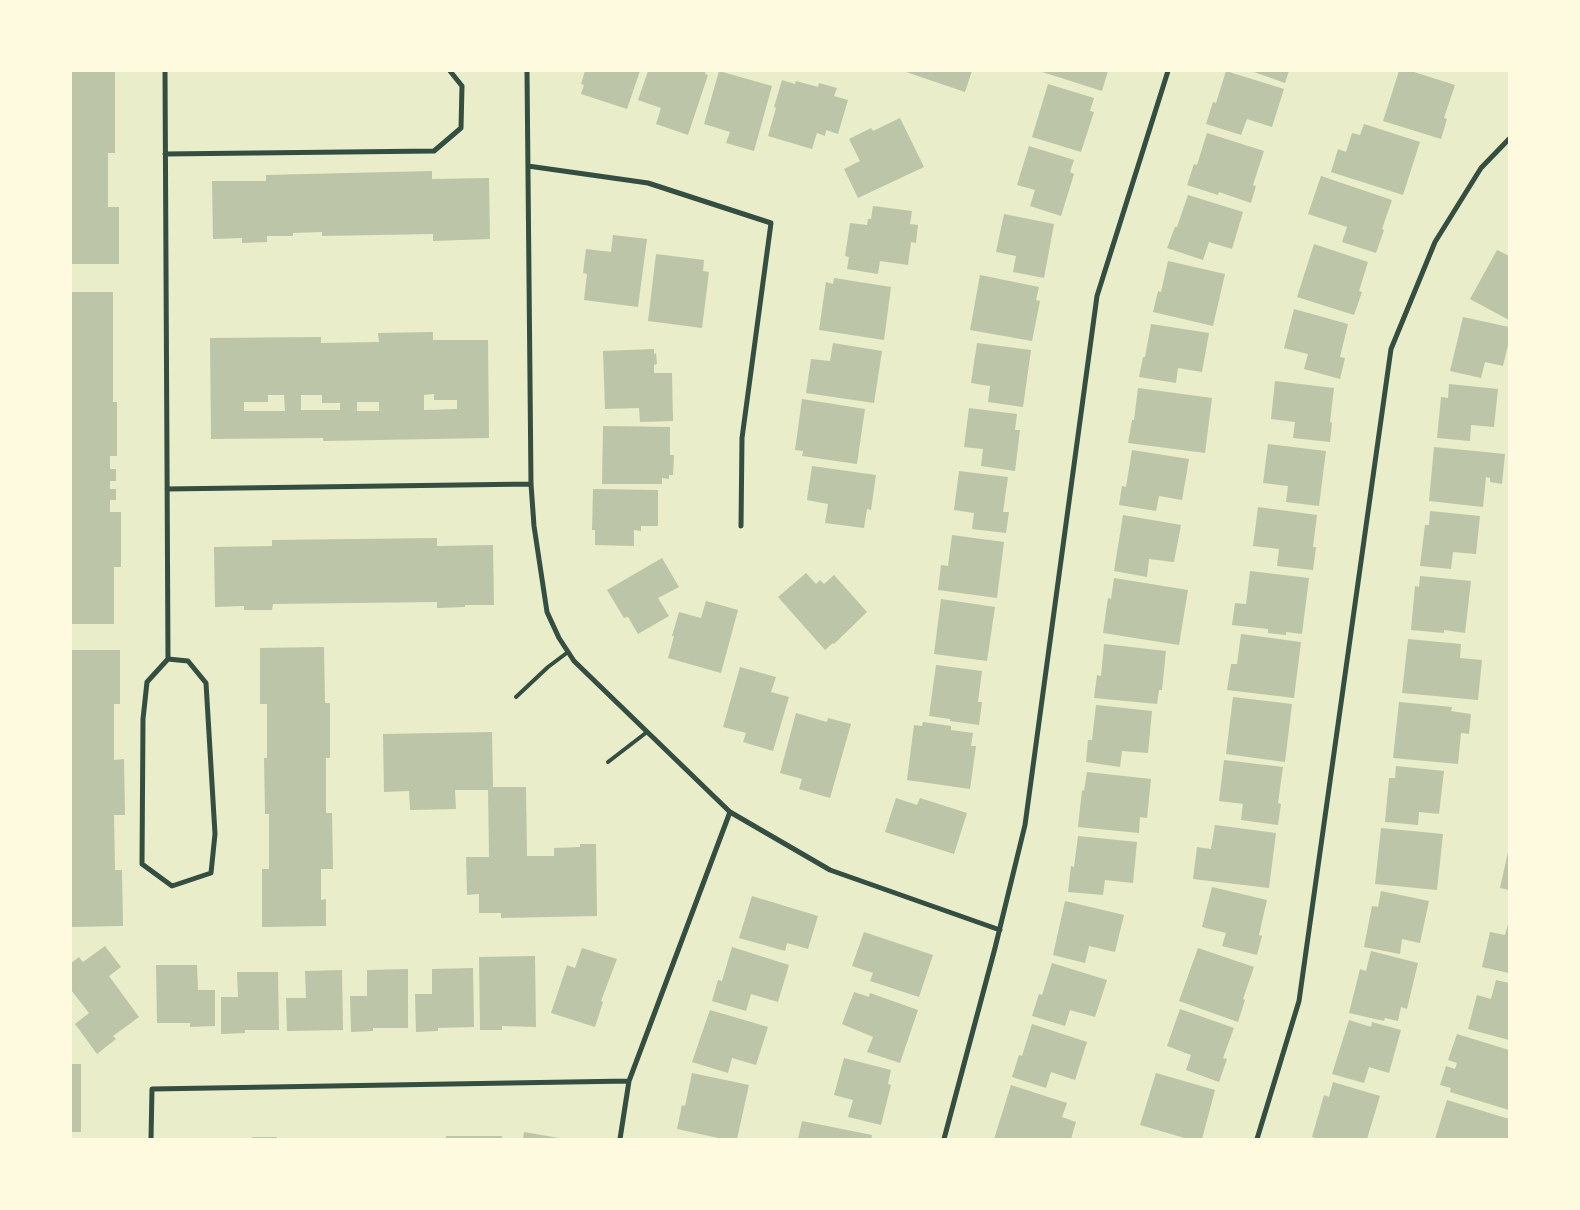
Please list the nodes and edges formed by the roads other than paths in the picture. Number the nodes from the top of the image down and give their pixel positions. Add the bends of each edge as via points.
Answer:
1 (165, 71) edge
2 (450, 71) edge
3 (527, 71) edge
4 (1168, 71) edge
5 (1509, 139) edge
6 (165, 154) junction
7 (528, 166) junction
8 (531, 484) junction
9 (167, 489) junction
10 (741, 526) dead end
11 (568, 652) junction
12 (168, 659) junction
13 (516, 698) dead end
14 (647, 732) junction
15 (608, 762) dead end
16 (730, 812) junction
17 (1000, 930) junction
18 (629, 1081) junction
19 (151, 1139) edge
20 (620, 1139) edge
21 (944, 1139) edge
22 (1257, 1139) edge

1 - 6 street
2 - 6 street via 462,86 461,128 434,151
3 - 7 street
4 - 17 street via 1097,296 1024,825
5 - 22 street via 1482,168 1436,242 1391,349 1299,1001
6 - 9 street
7 - 8 street
7 - 10 street via 648,183 771,223 742,438
8 - 9 street
8 - 11 street via 547,612
9 - 12 street
11 - 13 lane
11 - 14 street
12 - 12 street via 188,661 206,683 215,834 211,873 172,886 142,864 142,719 147,682
14 - 15 lane
14 - 16 street
16 - 17 street via 830,870
16 - 18 street
17 - 21 street
18 - 19 street via 152,1088
18 - 20 street

